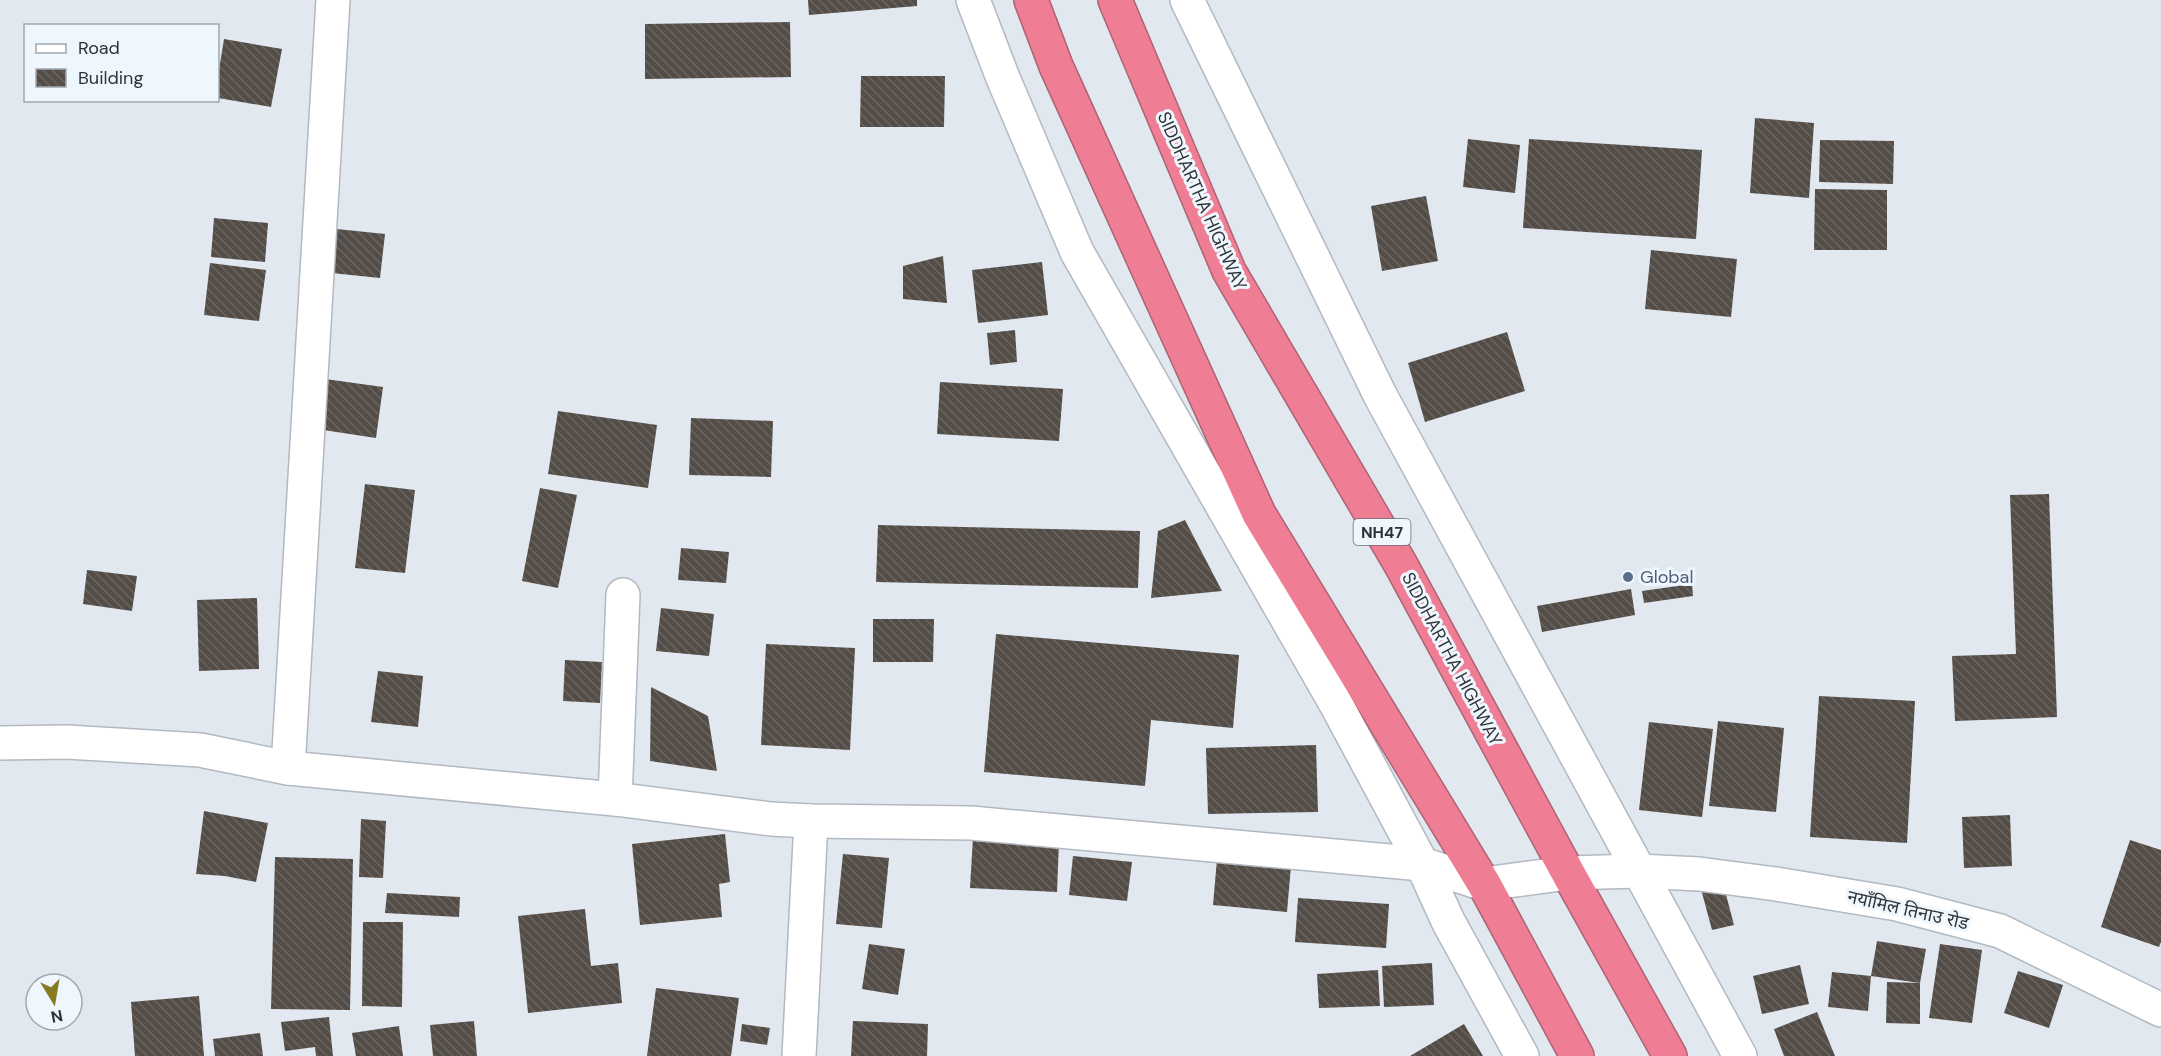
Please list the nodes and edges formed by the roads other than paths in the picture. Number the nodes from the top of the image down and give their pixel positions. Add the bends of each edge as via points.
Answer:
1 (333, 0) edge
2 (973, 0) edge
3 (1031, 0) edge
4 (1115, 0) edge
5 (1187, 0) edge
6 (623, 595) dead end
7 (0, 743) edge
8 (288, 768) junction
9 (615, 799) junction
10 (811, 821) junction
11 (1422, 864) junction
12 (1638, 871) junction
13 (1568, 873) junction
14 (1484, 884) junction
15 (2161, 1010) edge
16 (799, 1056) edge
17 (1522, 1056) edge
18 (1577, 1056) edge
19 (1670, 1056) edge
20 (1740, 1056) edge

1 - 8 street
2 - 11 street via 1077,252 1336,704
3 - 14 highway via 1056,66 1259,514
4 - 13 highway, SIDDHARTHA HIGHWAY / NH47 via 1229,271 1401,565
5 - 12 street via 1380,395
6 - 9 street
7 - 8 street via 67,742 200,750
8 - 9 street
9 - 10 street
10 - 11 street via 971,823
10 - 16 street
11 - 14 street
11 - 17 street via 1448,921
12 - 13 street, नयाँमिल तिनाउ रोड
12 - 15 street, नयाँमिल तिनाउ रोड via 1699,874 1864,898 2000,931
12 - 20 street
13 - 14 street, नयाँमिल तिनाउ रोड
13 - 19 highway, SIDDHARTHA HIGHWAY / NH47
14 - 18 highway

